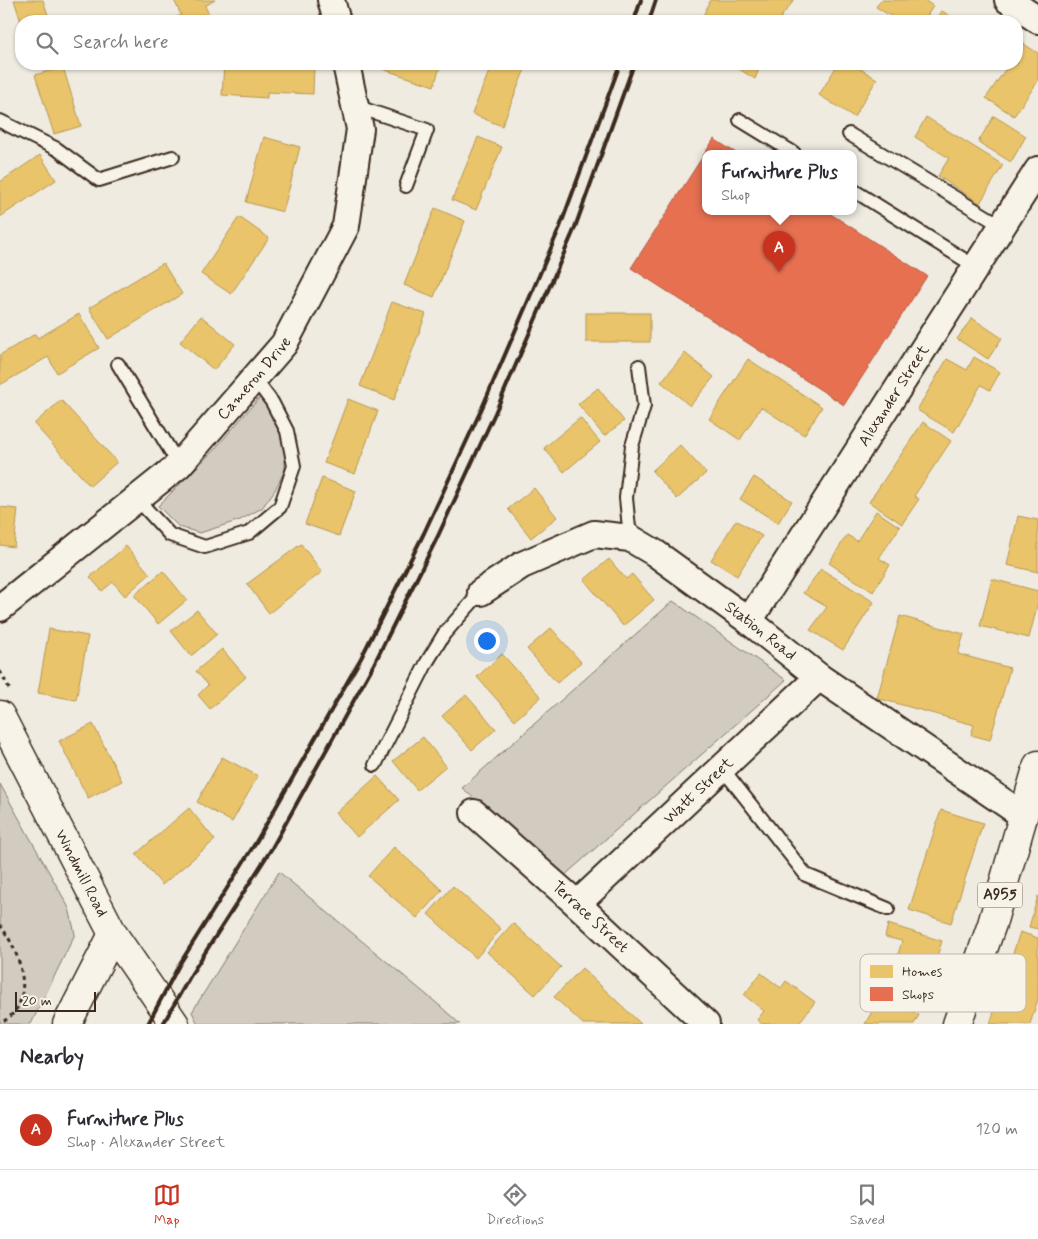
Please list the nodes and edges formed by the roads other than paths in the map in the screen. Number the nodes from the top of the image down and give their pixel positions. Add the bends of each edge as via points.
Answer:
1 (331, 0) edge
2 (1008, 0) edge
3 (335, 15) edge
4 (1038, 20) edge
5 (347, 70) edge
6 (355, 106) junction
7 (740, 120) dead end
8 (0, 122) edge
9 (849, 134) dead end
10 (789, 150) edge
11 (173, 158) dead end
12 (1038, 170) edge
13 (406, 186) dead end
14 (857, 193) edge
15 (1002, 226) junction
16 (976, 267) junction
17 (118, 364) dead end
18 (639, 366) dead end
19 (254, 378) junction
20 (179, 465) junction
21 (137, 499) junction
22 (630, 538) junction
23 (481, 592) joint
24 (0, 608) edge
25 (749, 621) junction
26 (819, 677) junction
27 (0, 715) edge
28 (375, 765) dead end
29 (1038, 765) edge
30 (722, 768) junction
31 (474, 813) dead end
32 (1024, 816) junction
33 (578, 904) junction
34 (888, 909) dead end
35 (113, 934) junction
36 (982, 954) edge
37 (961, 1012) edge
38 (67, 1024) edge
39 (175, 1024) edge
40 (706, 1024) edge
41 (957, 1024) edge

1 - 3 street
2 - 4 street
5 - 6 street, Cameron Drive
6 - 13 lane via 427,130
6 - 19 street, Cameron Drive via 360,129 346,226 284,344
7 - 10 lane
8 - 11 lane via 57,149 99,180
9 - 15 lane
12 - 15 street, Alexander Street
14 - 16 lane
15 - 16 street, Alexander Street
16 - 25 street, Alexander Street
17 - 20 lane
18 - 22 lane via 644,406 632,446 626,498
19 - 20 street, Cameron Drive
19 - 21 lane via 272,402 287,431 294,466 280,507 249,533 205,547 170,535
20 - 21 street, Cameron Drive
21 - 24 street, Cameron Drive
22 - 23 street, Station Road via 594,534 522,565
22 - 25 street, Station Road
23 - 28 lane via 444,634
25 - 26 street, Station Road
26 - 30 street, Watt Street
26 - 32 street, Station Road
27 - 35 main road, Windmill Road
29 - 32 main road, A955
30 - 33 street, Watt Street
30 - 34 lane via 806,875
31 - 33 street, Terrace Street
32 - 36 main road, A955
33 - 40 street, Terrace Street
35 - 38 main road
35 - 39 main road, Windmill Road
37 - 41 main road, A955

